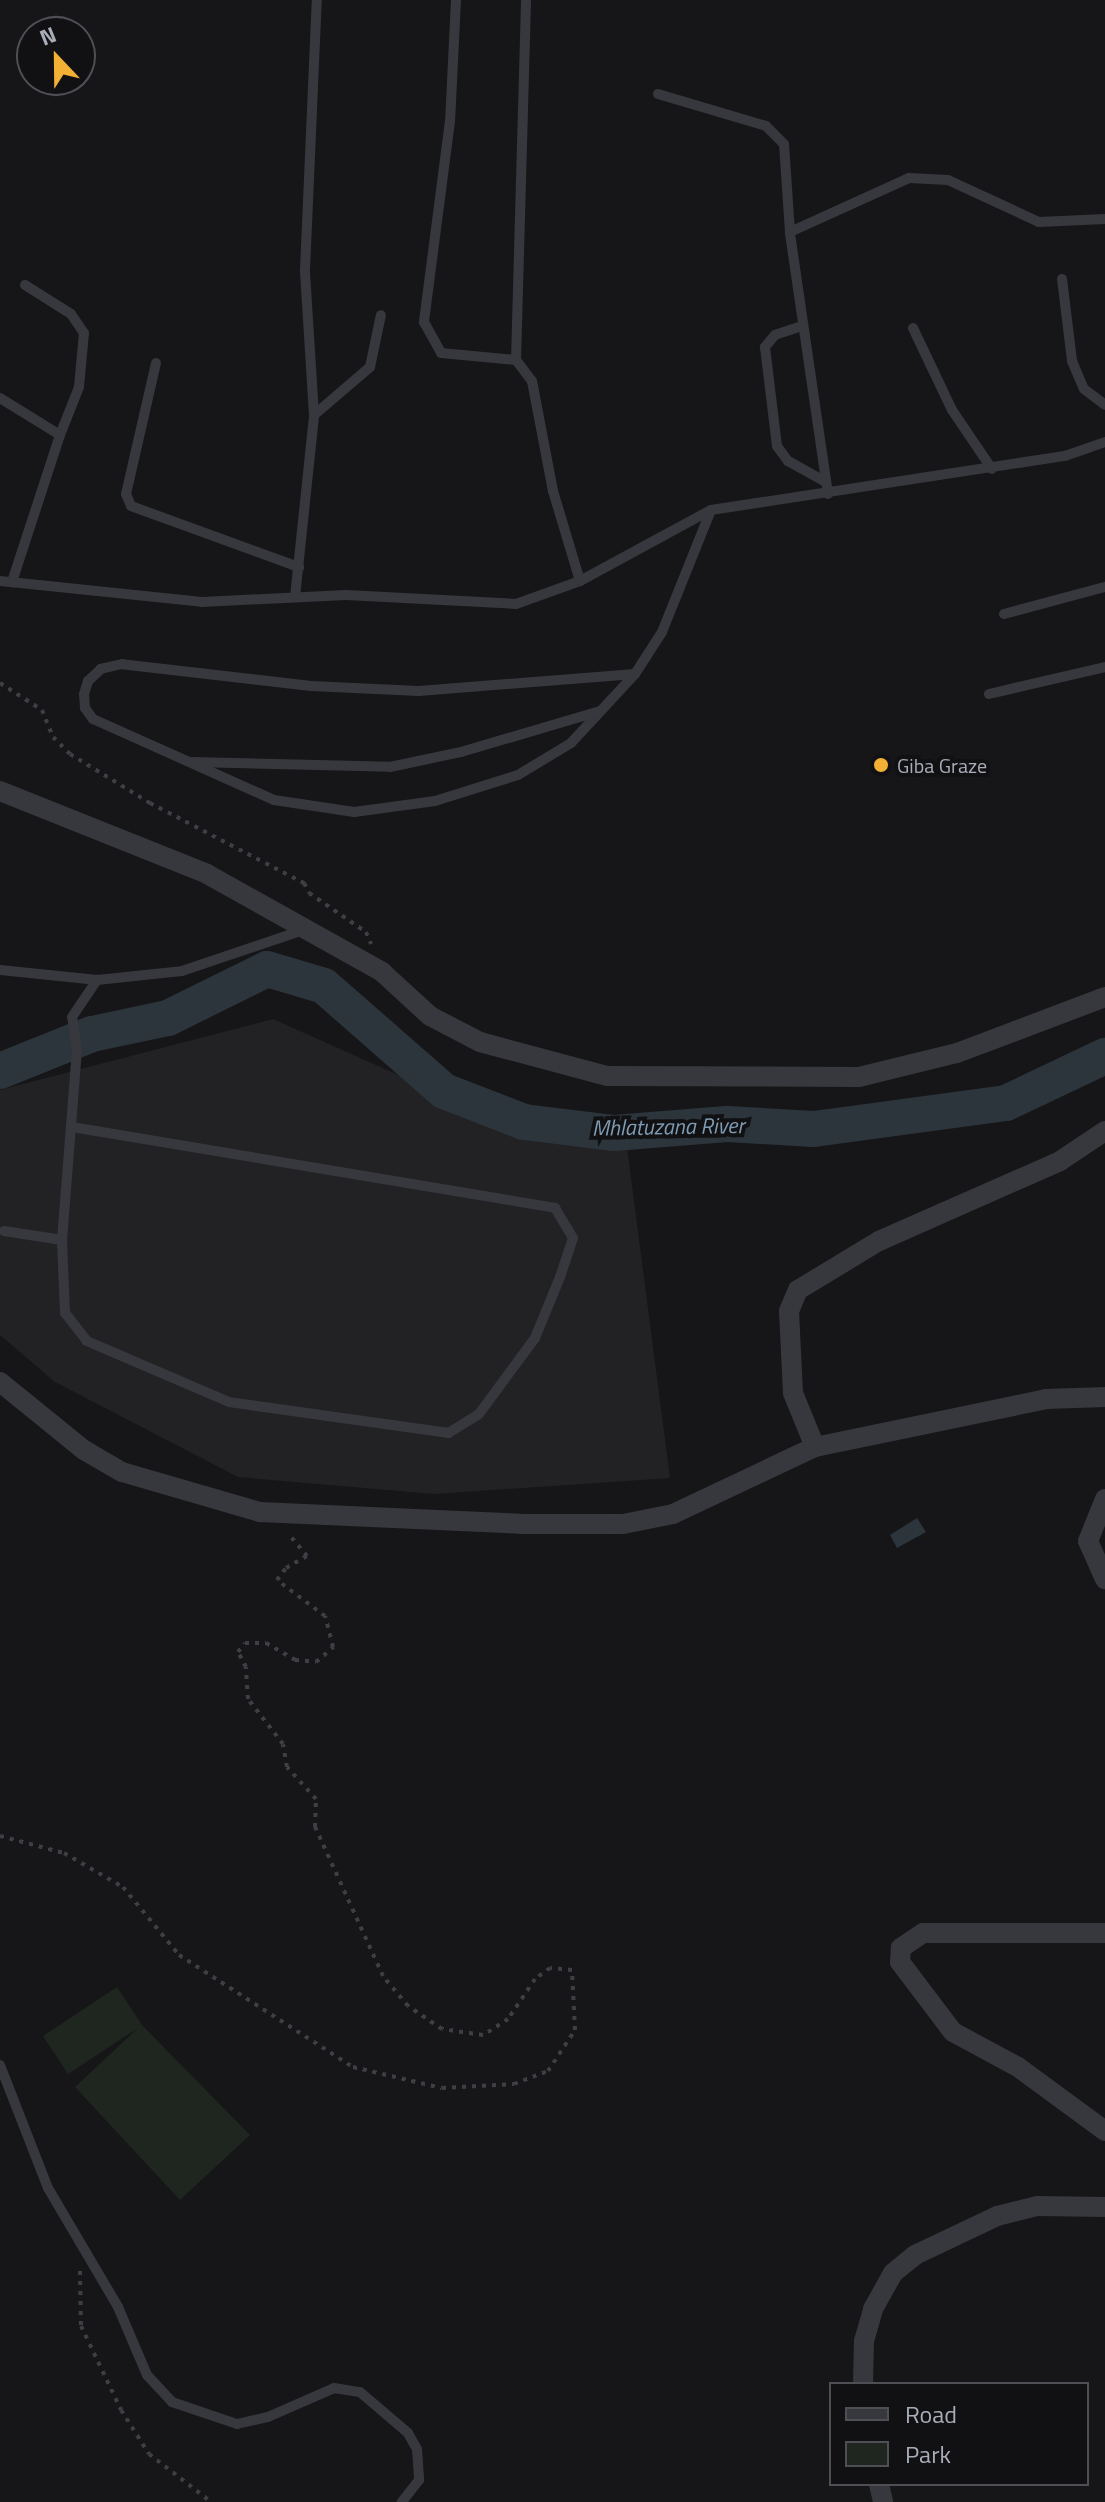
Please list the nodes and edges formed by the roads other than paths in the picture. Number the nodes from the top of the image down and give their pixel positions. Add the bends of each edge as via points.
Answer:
1 (317, 0) edge
2 (456, 0) edge
3 (526, 0) edge
4 (658, 94) dead end
5 (1105, 219) edge
6 (790, 232) junction
7 (1062, 279) dead end
8 (25, 285) dead end
9 (381, 315) dead end
10 (802, 326) junction
11 (913, 328) dead end
12 (516, 360) junction
13 (156, 363) dead end
14 (0, 398) edge
15 (1105, 405) edge
16 (314, 415) junction
17 (60, 435) junction
18 (1105, 442) edge
19 (992, 469) junction
20 (826, 482) junction
21 (828, 494) junction
22 (711, 510) junction
23 (299, 567) junction
24 (0, 581) edge
25 (580, 581) junction
26 (12, 582) junction
27 (1105, 587) edge
28 (295, 597) junction
29 (1004, 614) dead end
30 (1105, 667) edge
31 (635, 674) junction
32 (989, 694) dead end
33 (602, 710) junction
34 (186, 761) junction
35 (0, 791) edge
36 (310, 929) junction
37 (0, 970) edge
38 (97, 980) junction
39 (1105, 997) edge
40 (72, 1127) junction
41 (1105, 1131) edge
42 (4, 1231) dead end
43 (62, 1240) junction
44 (0, 1382) edge
45 (1105, 1397) edge
46 (815, 1447) junction
47 (1105, 1499) edge
48 (1105, 1579) edge
49 (1105, 1933) edge
50 (0, 2065) edge
51 (1105, 2131) edge
52 (1105, 2207) edge
53 (863, 2382) edge
54 (402, 2502) edge

1 - 16 lane via 305,270
2 - 12 lane via 450,121 424,322 441,353
3 - 12 lane
4 - 6 lane via 766,126 784,144
5 - 6 lane via 1039,222 948,180 909,178
6 - 10 lane
7 - 15 lane via 1072,361 1084,389
8 - 17 lane via 71,314 84,333 79,387
9 - 16 lane via 370,367
10 - 20 lane
10 - 20 lane via 775,335 765,347 777,446 788,461
11 - 19 lane via 946,400
12 - 25 lane via 537,395 553,491
13 - 23 lane via 126,494 131,506
14 - 17 lane
16 - 23 lane
17 - 26 lane
18 - 19 lane via 1065,456
19 - 21 lane
20 - 21 lane
21 - 22 lane
22 - 25 lane
22 - 31 lane via 685,585
23 - 28 lane
24 - 26 lane
25 - 28 lane via 516,604
26 - 28 lane via 202,602
27 - 29 lane
30 - 32 lane
31 - 33 lane
31 - 34 lane via 419,691 311,686 122,664 101,669 88,681 85,708 93,719
33 - 34 lane via 390,767
33 - 34 lane via 571,743 518,775 383,810 317,809 274,800
35 - 36 street via 207,874
36 - 38 lane via 182,971
36 - 39 street via 382,972 430,1016 480,1042 607,1076 859,1077 957,1053
37 - 38 lane
38 - 40 lane via 72,1017 77,1051
40 - 43 lane
40 - 43 lane via 555,1208 573,1238 535,1338 491,1404 449,1433 229,1402 95,1345 74,1329 65,1313
41 - 46 street via 1060,1161 831,1266 798,1290 789,1311 793,1393
42 - 43 lane
44 - 46 street via 84,1450 122,1472 260,1512 623,1524 673,1514
45 - 46 street via 1046,1399
47 - 48 street via 1088,1541
49 - 51 street via 923,1933 901,1948 900,1962 953,2032 1018,2067
50 - 54 lane via 48,2188 118,2307 147,2375 172,2402 237,2424 268,2417 334,2388 360,2392 408,2433 417,2449 419,2480
52 - 53 street via 1037,2206 997,2216 915,2255 893,2273 873,2309 864,2341

